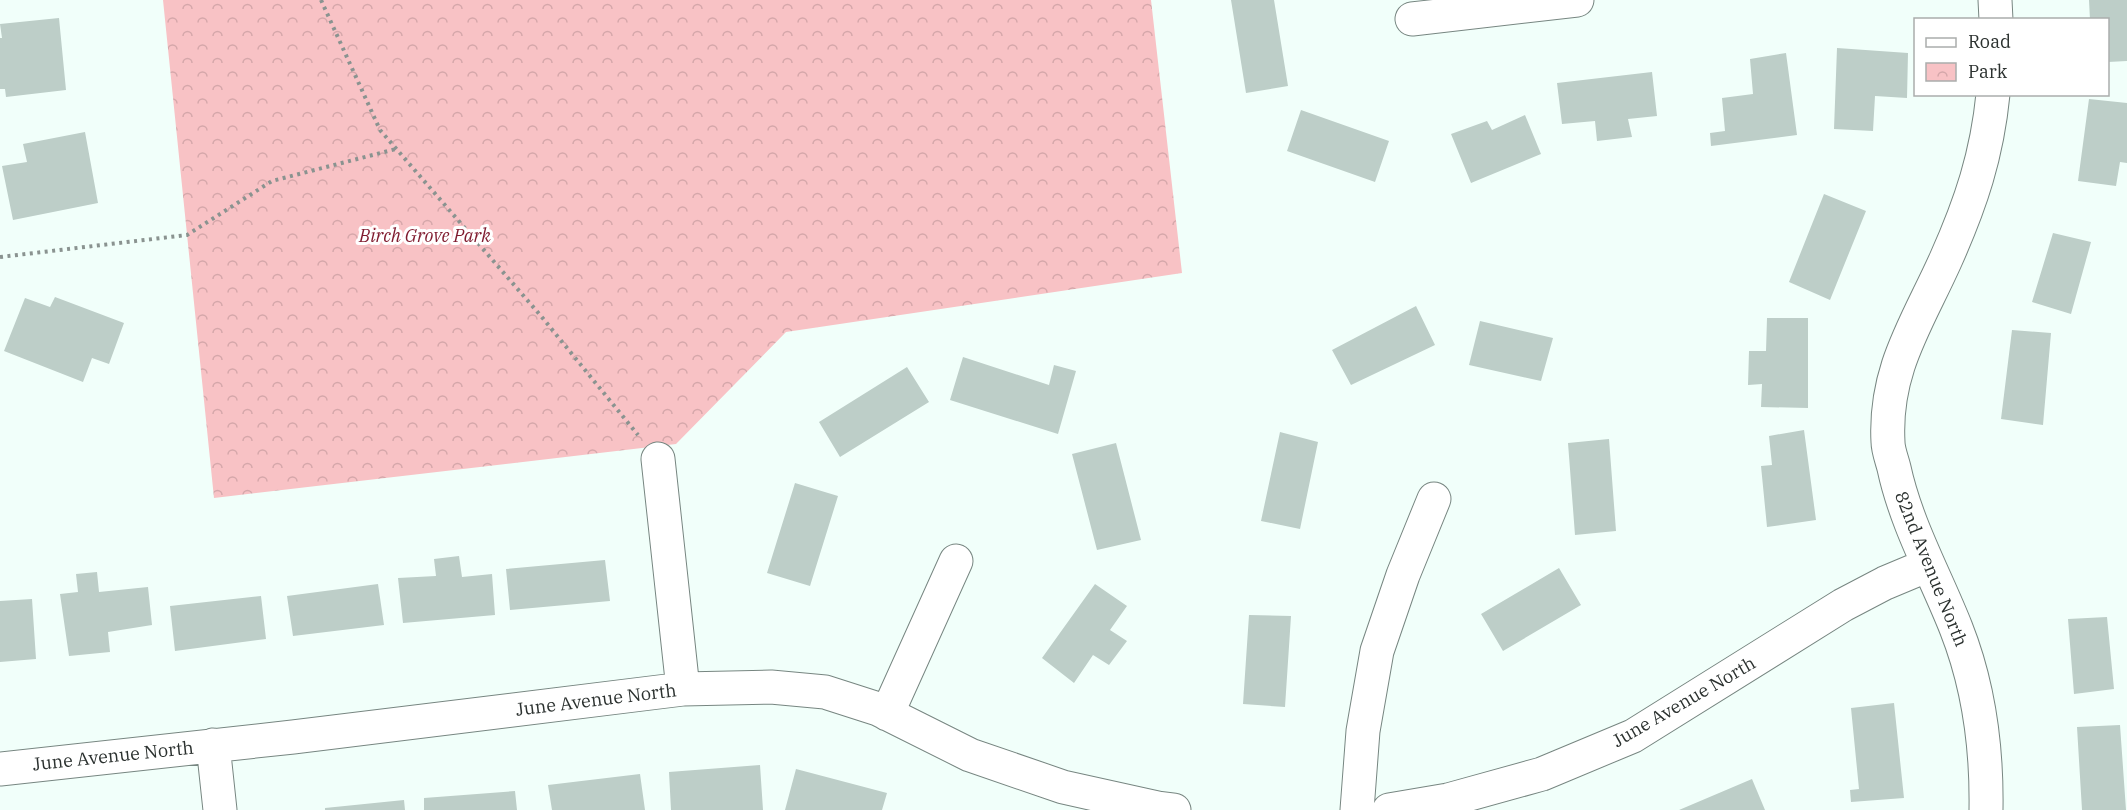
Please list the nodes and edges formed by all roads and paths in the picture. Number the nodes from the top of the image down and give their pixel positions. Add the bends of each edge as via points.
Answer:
1 (321, 0) edge
2 (1577, 0) edge
3 (1995, 0) edge
4 (1995, 18) edge
5 (1412, 19) dead end
6 (1994, 96) edge
7 (396, 149) junction
8 (0, 257) edge
9 (658, 459) joint
10 (1434, 499) dead end
11 (956, 561) dead end
12 (1928, 565) junction
13 (683, 689) junction
14 (887, 714) junction
15 (213, 745) junction
16 (0, 769) edge
17 (220, 810) edge
18 (1174, 810) edge
19 (1357, 810) edge
20 (1389, 810) edge
21 (1986, 810) edge

1 - 7 path via 380,130
2 - 5 street
3 - 4 street
6 - 12 street, 82nd Avenue North via 1990,132 1972,196 1907,340 1890,389 1888,443 1899,492
7 - 8 path via 272,181 187,236
7 - 9 path
9 - 13 street
10 - 19 street via 1402,575 1377,651 1363,731
11 - 14 street
12 - 20 street, June Avenue North via 1843,605 1633,736 1542,774 1448,800
12 - 21 street, 82nd Avenue North via 1957,629 1974,683 1984,741
13 - 14 street, June Avenue North via 771,687 825,692
13 - 15 street, June Avenue North
14 - 18 street, June Avenue North via 970,755 1063,788
15 - 16 street, June Avenue North
15 - 17 street

